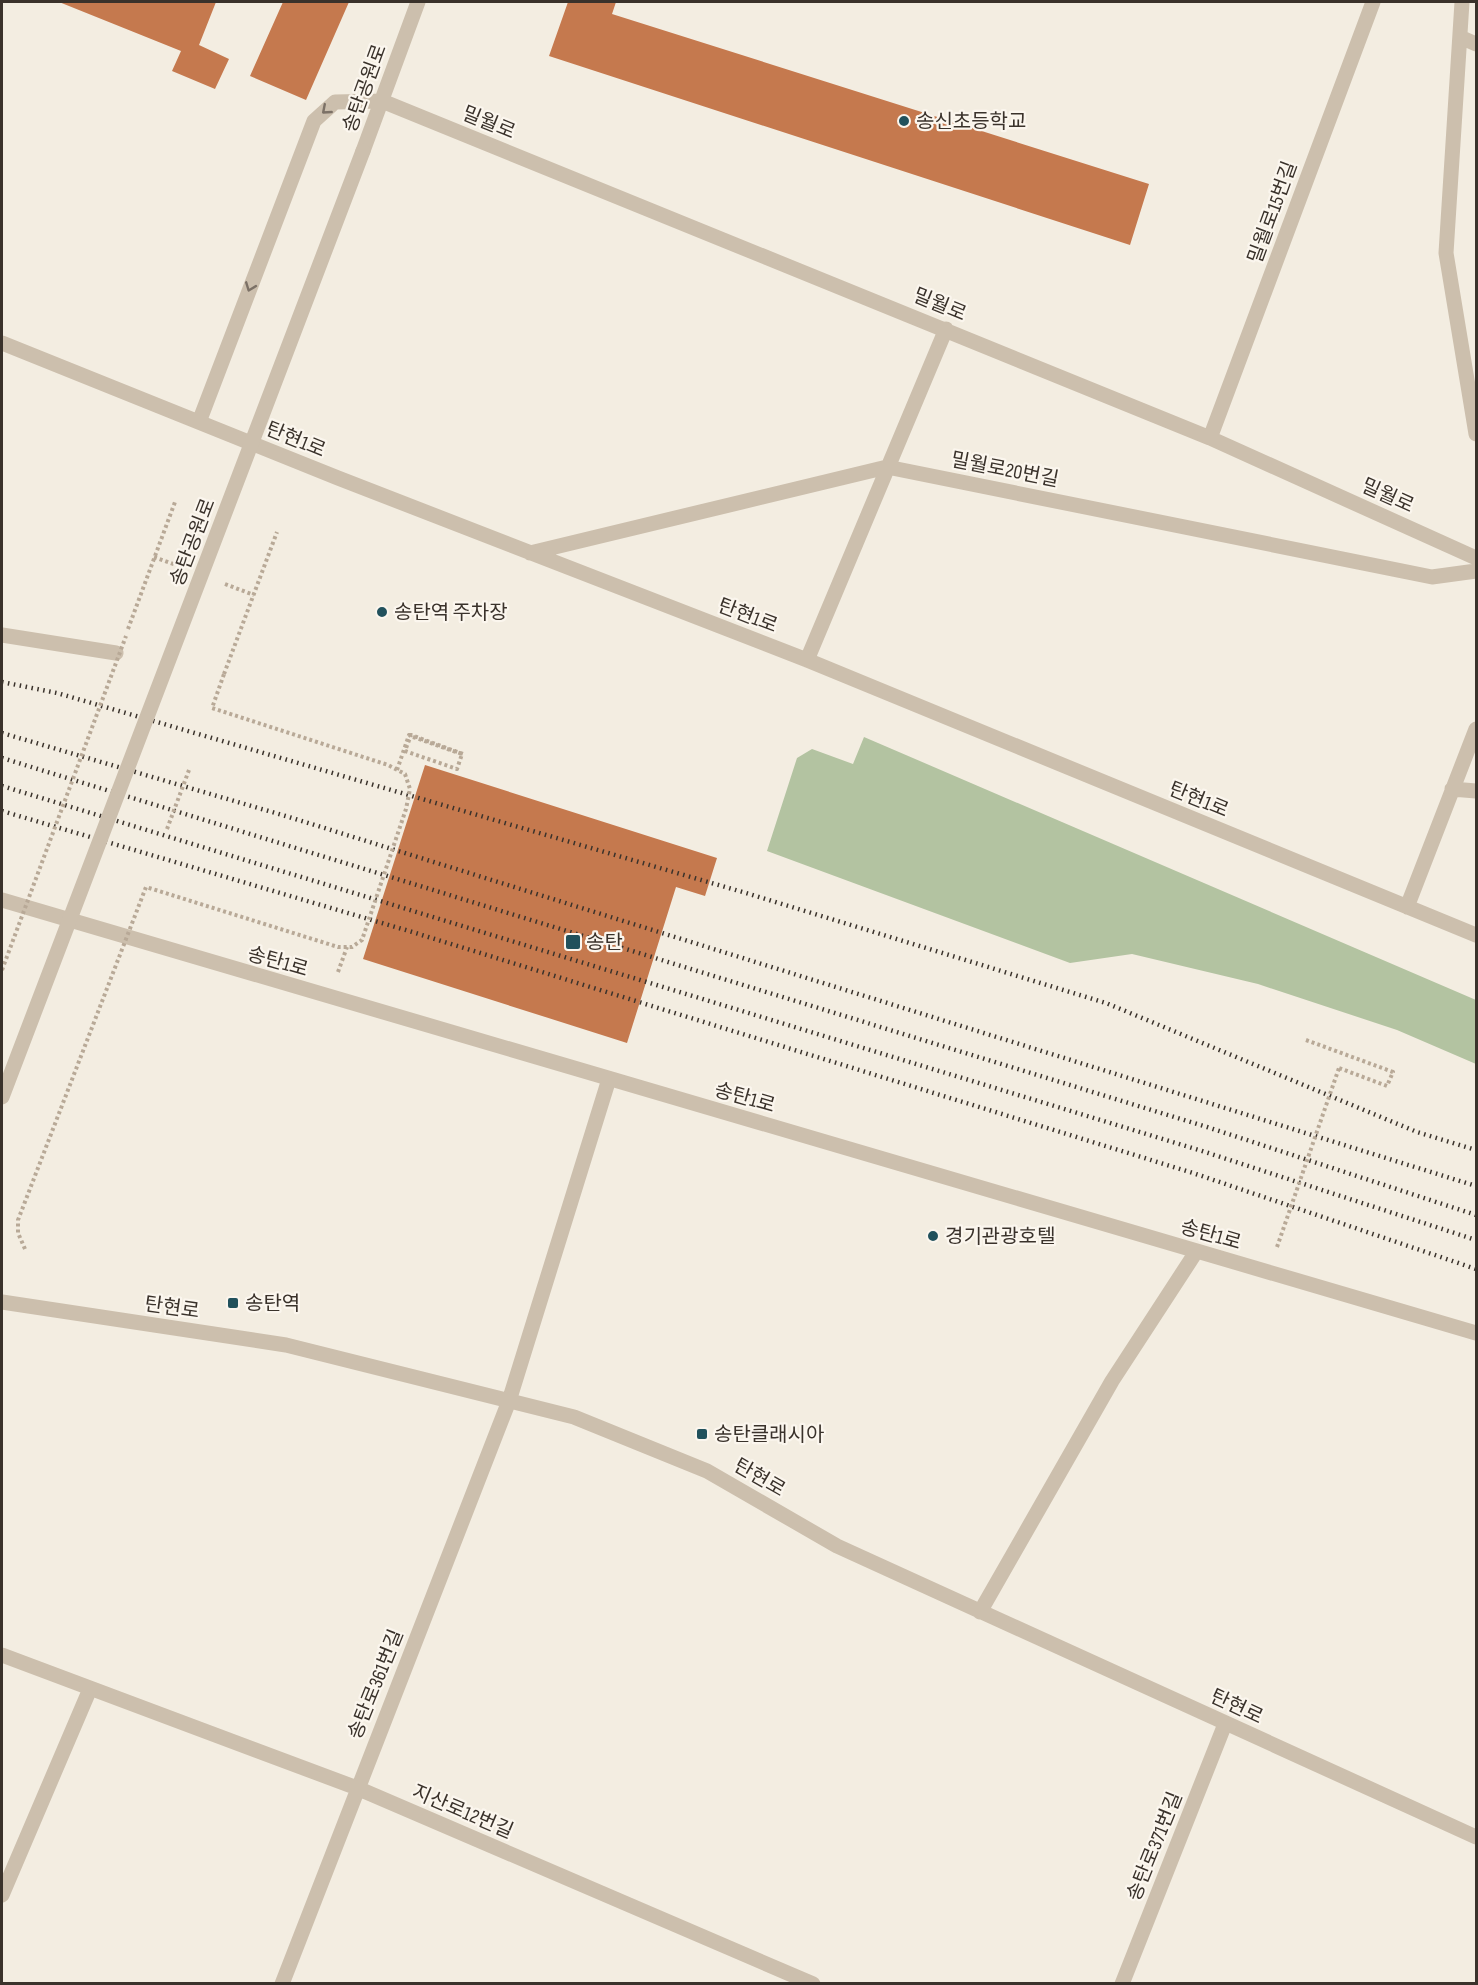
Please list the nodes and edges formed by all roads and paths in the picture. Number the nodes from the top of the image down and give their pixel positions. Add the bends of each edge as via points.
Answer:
1 (418, 2) edge
2 (1373, 2) edge
3 (1462, 2) edge
4 (1460, 37) junction
5 (1476, 44) edge
6 (382, 101) junction
7 (946, 329) junction
8 (2, 343) edge
9 (199, 422) junction
10 (1476, 434) edge
11 (1210, 438) junction
12 (887, 466) junction
13 (176, 502) dead end
14 (277, 532) dead end
15 (530, 553) junction
16 (1476, 558) edge
17 (1476, 571) edge
18 (2, 635) edge
19 (116, 653) dead end
20 (807, 660) junction
21 (1476, 729) edge
22 (463, 754) dead end
23 (189, 770) dead end
24 (397, 770) junction
25 (1452, 789) junction
26 (1476, 791) edge
27 (167, 829) dead end
28 (2, 900) edge
29 (1407, 907) junction
30 (1476, 935) edge
31 (347, 947) junction
32 (2, 970) edge
33 (338, 973) dead end
34 (1306, 1040) dead end
35 (609, 1079) junction
36 (2, 1096) edge
37 (1277, 1247) dead end
38 (25, 1249) dead end
39 (1196, 1252) junction
40 (2, 1302) edge
41 (1476, 1333) edge
42 (509, 1401) junction
43 (980, 1612) junction
44 (2, 1655) edge
45 (90, 1689) junction
46 (1225, 1724) junction
47 (357, 1788) junction
48 (1476, 1837) edge
49 (2, 1895) edge
50 (282, 1983) edge
51 (813, 1983) edge
52 (1122, 1983) edge

1 - 6 street, 송탄공원로
2 - 11 street, 밀월로15번길
3 - 4 street
4 - 5 street
4 - 10 street via 1446,253
6 - 7 street, 밀월로
6 -> 9 street via 335,102 314,121
6 - 36 street, 송탄공원로, bridge
7 - 11 street, 밀월로
7 - 12 street
8 - 9 street, 탄현1로
9 - 15 street, 탄현1로
11 - 16 street, 밀월로
12 - 15 street, 밀월로20번길
12 - 17 street, 밀월로20번길 via 1432,577
12 - 20 street
13 - 32 path, bridge
14 - 24 path, bridge via 212,708
15 - 20 street, 탄현1로
18 - 19 street
20 - 29 street, 탄현1로
21 - 25 street
22 - 24 path, bridge via 411,735 408,743 405,751 457,769 462,754 413,737 409,734
23 - 27 path, bridge
24 - 31 path, bridge via 405,774 410,789 406,809 362,940
25 - 26 street
25 - 29 street
28 - 35 street, 송탄1로
29 - 30 street, 탄현1로
31 - 33 path
31 - 38 path, bridge via 146,887 18,1220 18,1233
34 - 37 path, bridge via 1393,1072 1387,1086 1339,1068
35 - 39 street, 송탄1로
35 - 42 street
39 - 41 street, 송탄1로
39 - 43 street via 1112,1381
40 - 42 street, 탄현로 via 286,1345
42 - 43 street, 탄현로 via 574,1417 707,1471 837,1546
42 - 47 street, 송탄로361번길
43 - 46 street, 탄현로
44 - 45 street, 지산로12번길
45 - 47 street, 지산로12번길
45 - 49 street
46 - 48 street, 탄현로
46 - 52 street, 송탄로371번길
47 - 50 street, 송탄로361번길
47 - 51 street, 지산로12번길

